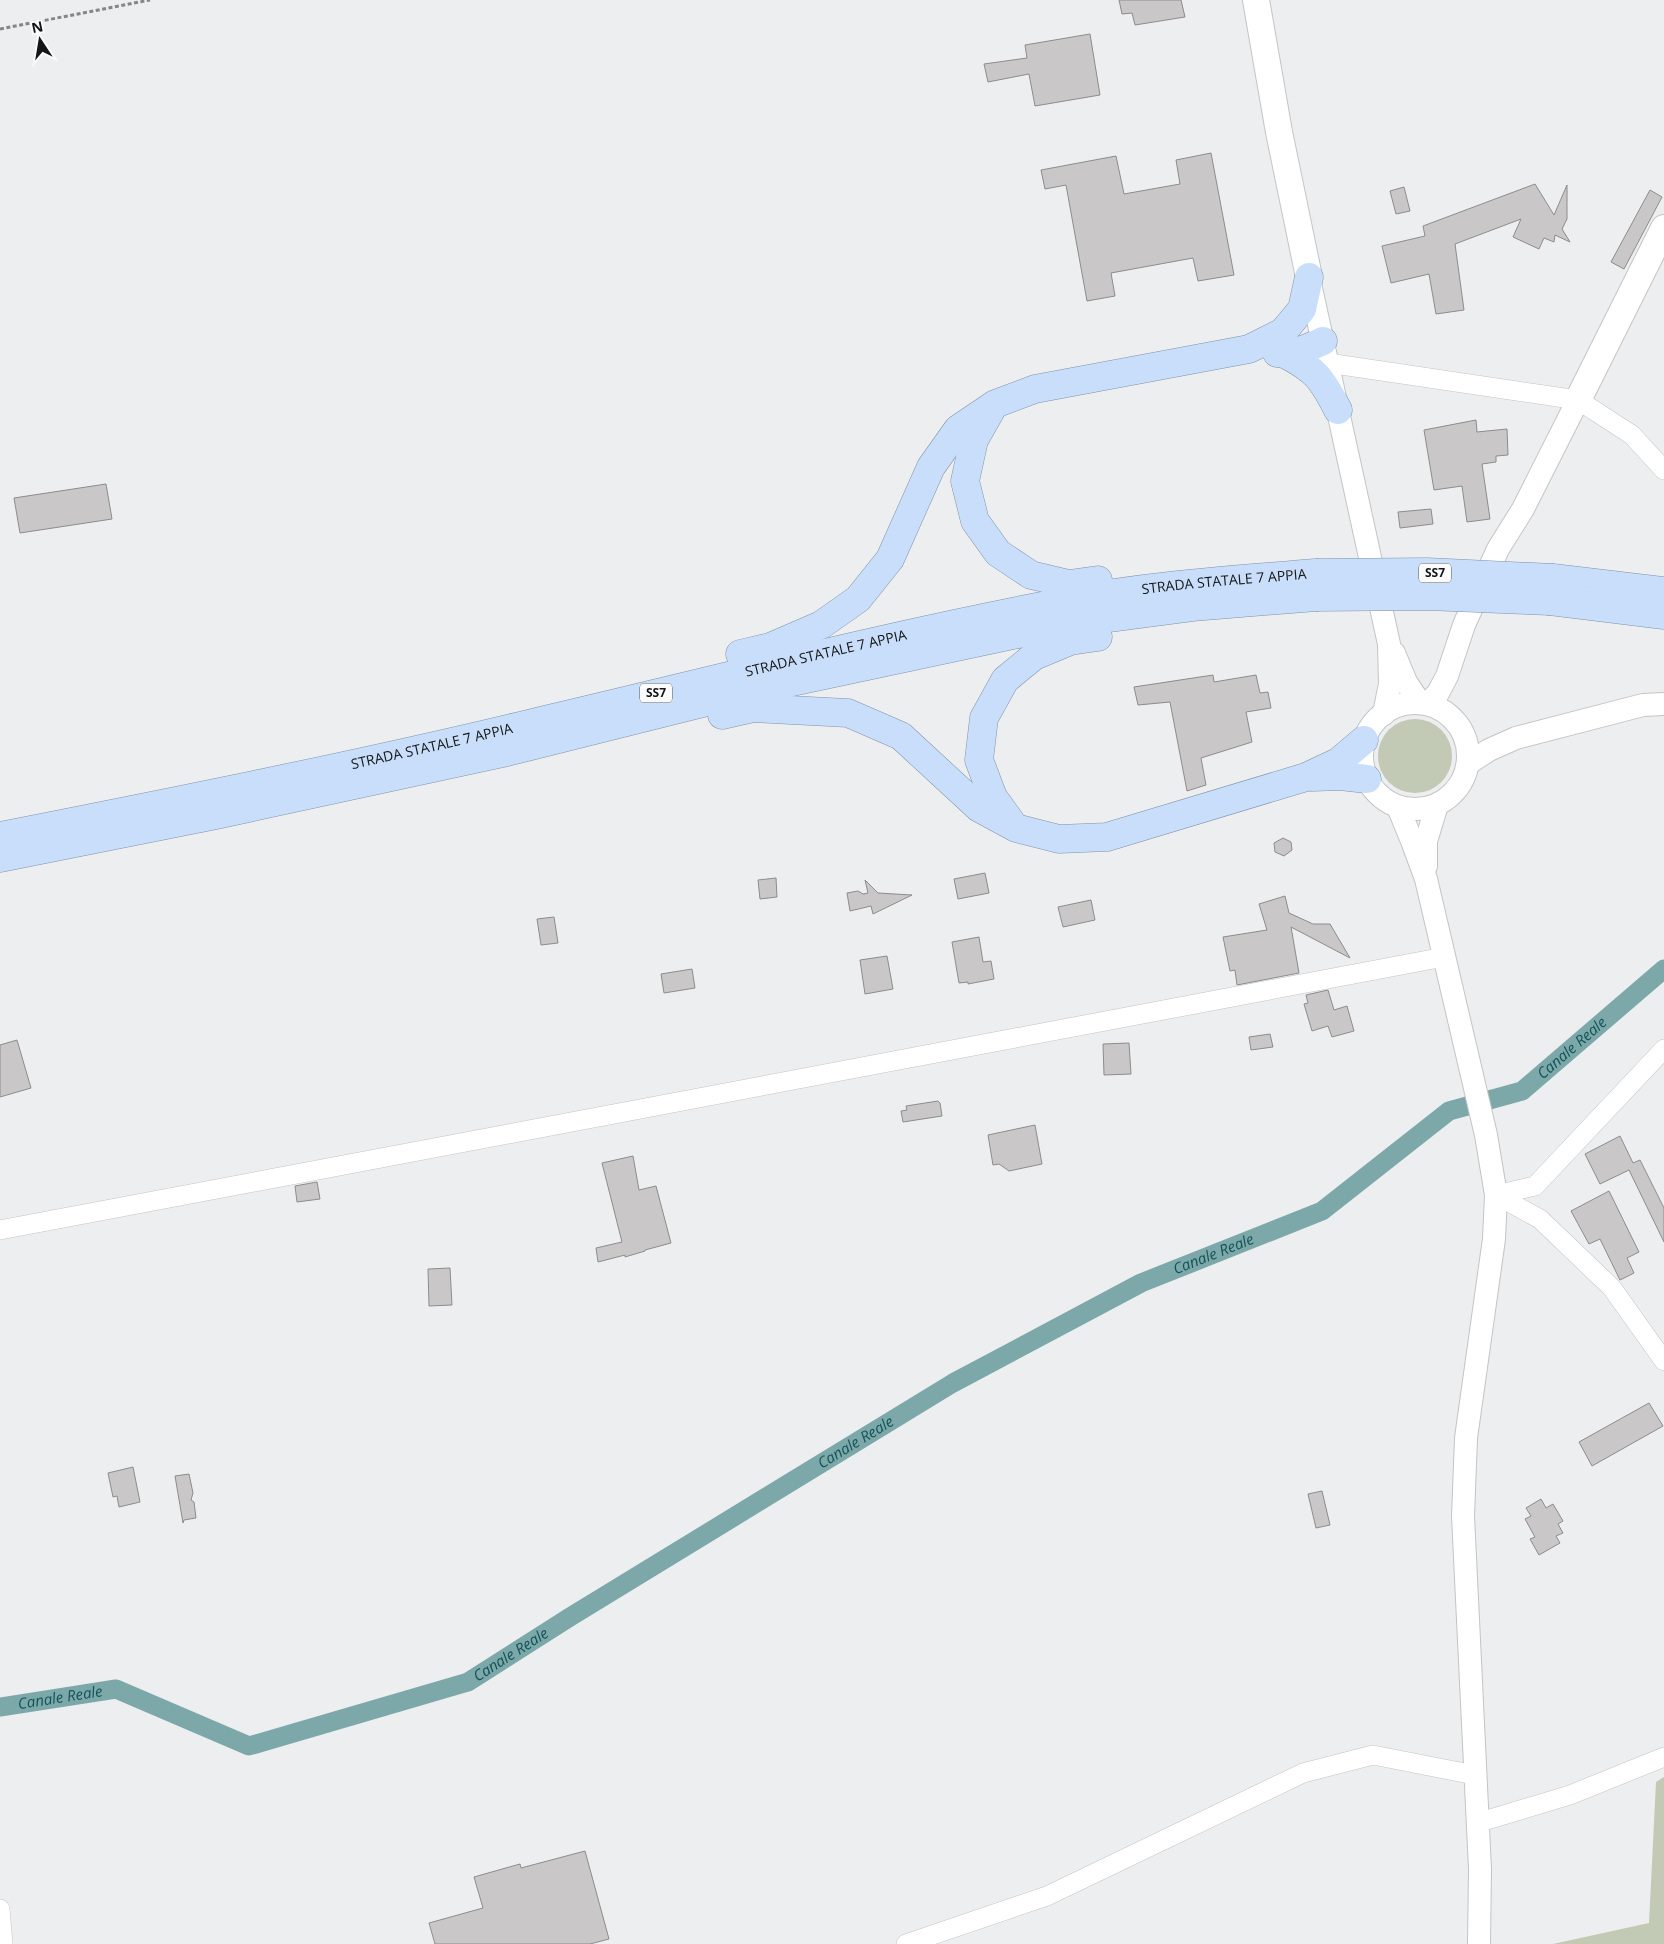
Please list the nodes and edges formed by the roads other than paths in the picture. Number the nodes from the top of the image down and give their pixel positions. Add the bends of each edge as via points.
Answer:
1 (1256, 0) edge
2 (1664, 228) edge
3 (1309, 277) junction
4 (1305, 351) junction
5 (1578, 400) junction
6 (995, 404) junction
7 (1338, 410) joint
8 (1664, 470) edge
9 (1316, 585) junction
10 (1552, 590) junction
11 (1664, 591) edge
12 (1664, 614) edge
13 (1389, 644) junction
14 (1447, 676) junction
15 (1424, 704) junction
16 (1664, 704) edge
17 (1384, 714) junction
18 (1453, 719) junction
19 (527, 725) junction
20 (1516, 738) junction
21 (1364, 740) junction
22 (507, 752) junction
23 (1469, 762) junction
24 (1306, 778) junction
25 (1367, 779) junction
26 (1437, 805) junction
27 (1398, 807) junction
28 (1016, 828) junction
29 (0, 836) edge
30 (0, 858) edge
31 (1426, 879) junction
32 (1444, 958) junction
33 (1664, 1048) edge
34 (1496, 1195) junction
35 (0, 1230) edge
36 (1664, 1361) edge
37 (1664, 1757) edge
38 (1475, 1775) junction
39 (1478, 1823) junction
40 (0, 1909) edge
41 (3, 1944) edge
42 (906, 1944) edge
43 (1479, 1944) edge

1 - 3 main road
2 - 5 main road
3 - 4 street
3 - 4 highway via 1302,309
4 - 5 street
4 - 6 highway via 1249,349 1035,389
4 - 7 highway
5 - 8 street via 1632,435
5 - 14 street via 1523,509 1498,549 1464,625
6 - 9 highway via 974,440 965,481 976,520 998,553 1031,575 1069,584 1190,567
6 - 19 highway via 958,429 931,467 890,559 858,599 822,625 770,647 612,687
7 - 13 street
9 - 10 highway, STRADA STATALE 7 APPIA / SS7, bridge via 1427,596
9 - 19 highway, STRADA STATALE 7 APPIA / SS7 via 1190,583 1070,600 764,666
9 - 22 highway, STRADA STATALE 7 APPIA / SS7 via 1070,623 759,689
9 - 28 highway via 1193,624 1070,641 1034,656 1005,680 984,718 979,760 993,797
10 - 11 highway, STRADA STATALE 7 APPIA / SS7
10 - 12 highway, STRADA STATALE 7 APPIA / SS7
13 - 15 street via 1406,682
13 - 17 street via 1390,684
14 - 15 street via 1438,694
14 - 18 street
15 - 17 street via 1401,706
15 - 18 street
16 - 20 street via 1643,705
17 - 21 street via 1372,725
18 - 20 street via 1486,738
18 - 23 street via 1465,737
19 - 29 highway, STRADA STATALE 7 APPIA / SS7 via 212,794
20 - 23 street
21 - 24 highway via 1338,762
21 - 25 street via 1362,760
22 - 28 highway via 598,745 753,708 848,713 901,736 979,808
22 - 30 highway, STRADA STATALE 7 APPIA / SS7
23 - 26 street via 1458,787
24 - 25 highway via 1340,776
24 - 28 highway via 1107,837 1060,839
25 - 27 street via 1385,801
26 - 27 street via 1411,810
26 - 31 street via 1426,841
27 - 31 street
31 - 32 street
32 - 34 street via 1486,1135
32 - 35 street
33 - 34 street via 1535,1186
34 - 36 street via 1540,1219 1612,1288
34 - 38 street via 1494,1239 1466,1438 1463,1525
37 - 39 street via 1570,1795
38 - 39 street
38 - 42 street via 1373,1754 1303,1773 1047,1896
39 - 43 street
40 - 41 street

